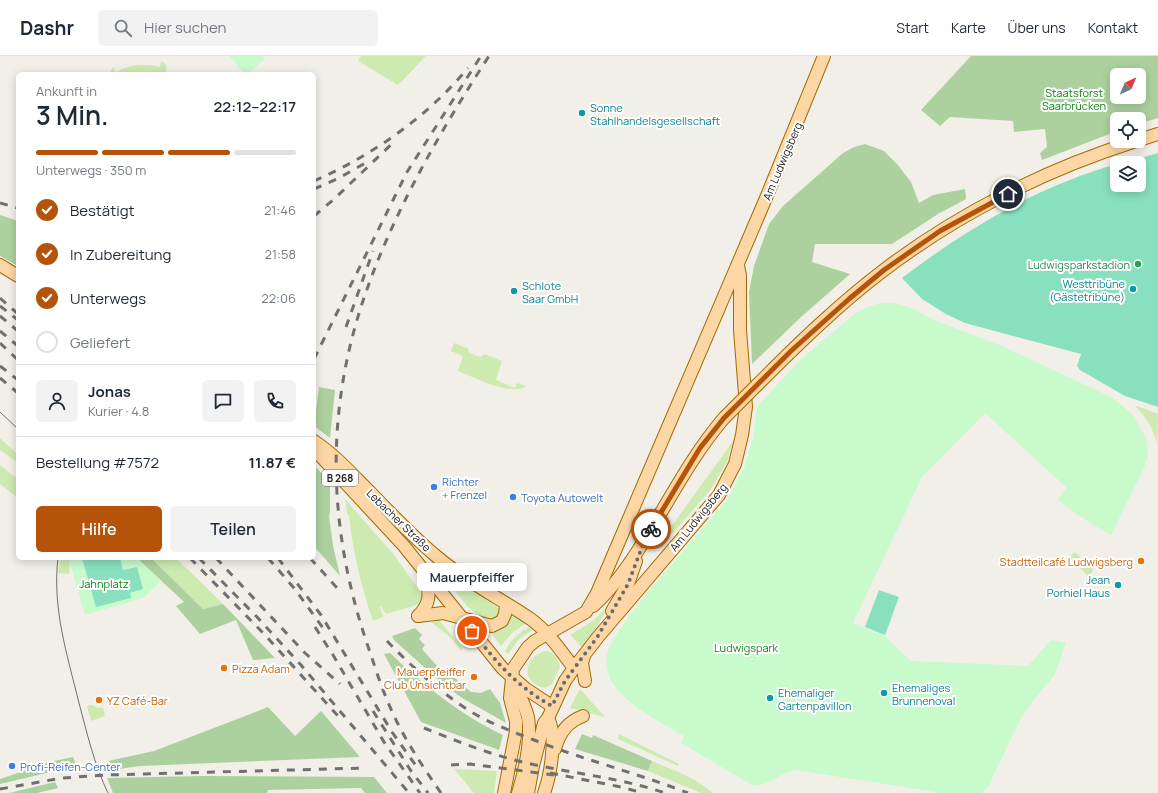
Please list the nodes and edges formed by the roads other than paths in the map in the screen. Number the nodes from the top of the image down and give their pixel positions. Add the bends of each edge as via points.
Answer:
1 (824, 56) edge
2 (1158, 134) edge
3 (1146, 138) edge
4 (1116, 148) edge
5 (0, 265) edge
6 (738, 265) junction
7 (16, 275) edge
8 (723, 298) junction
9 (739, 300) junction
10 (316, 442) edge
11 (316, 451) edge
12 (645, 539) junction
13 (425, 572) junction
14 (506, 604) junction
15 (586, 612) junction
16 (463, 619) junction
17 (547, 635) junction
18 (598, 636) junction
19 (585, 655) junction
20 (574, 668) junction
21 (512, 677) junction
22 (585, 681) dead end
23 (552, 706) junction
24 (583, 716) dead end
25 (548, 718) junction
26 (550, 763) junction
27 (504, 793) edge
28 (518, 793) edge
29 (528, 793) edge
30 (544, 793) edge

1 - 6 main road, Am Ludwigsberg
2 - 3 main road
4 - 12 main road, bridge via 1051,173 975,211 940,231 884,270 849,299 791,351 724,418 700,448
5 - 7 main road
6 - 8 main road, Am Ludwigsberg
6 - 9 main road, Am Ludwigsberg
8 - 9 main road via 729,294
8 - 15 main road, Am Ludwigsberg via 597,593
9 - 18 main road, Am Ludwigsberg via 746,407 735,464 719,495
10 - 14 main road, Lebacher Straße / B 268 via 346,467 436,556
11 - 13 main road, Lebacher Straße / B 268
12 - 15 main road via 613,586
12 - 18 main road via 628,584
13 - 16 main road, Lebacher Straße / B 268
13 - 16 main road via 428,602 418,616 443,614
14 - 16 main road via 505,614 498,625 486,626
14 - 17 main road, Lebacher Straße / B 268 via 532,620
15 - 17 main road, Am Ludwigsberg
16 - 21 main road, Lebacher Straße / B 268 via 502,669
17 - 20 main road, Lebacher Straße
17 - 21 main road, Am Ludwigsberg via 528,647 513,669
18 - 19 main road, Am Ludwigsberg
19 - 20 main road, Am Ludwigsberg
19 - 22 main road via 582,663
20 - 23 main road, Am Ludwigsberg
21 - 23 main road, Lebacher Straße
21 - 27 main road, Am Ludwigsberg via 510,698 516,731
21 - 28 main road via 527,713 529,728
23 - 25 main road, Am Ludwigsberg
24 - 26 main road via 563,729
25 - 26 main road via 552,725
25 - 29 main road, Am Ludwigsberg via 544,723
26 - 30 main road

